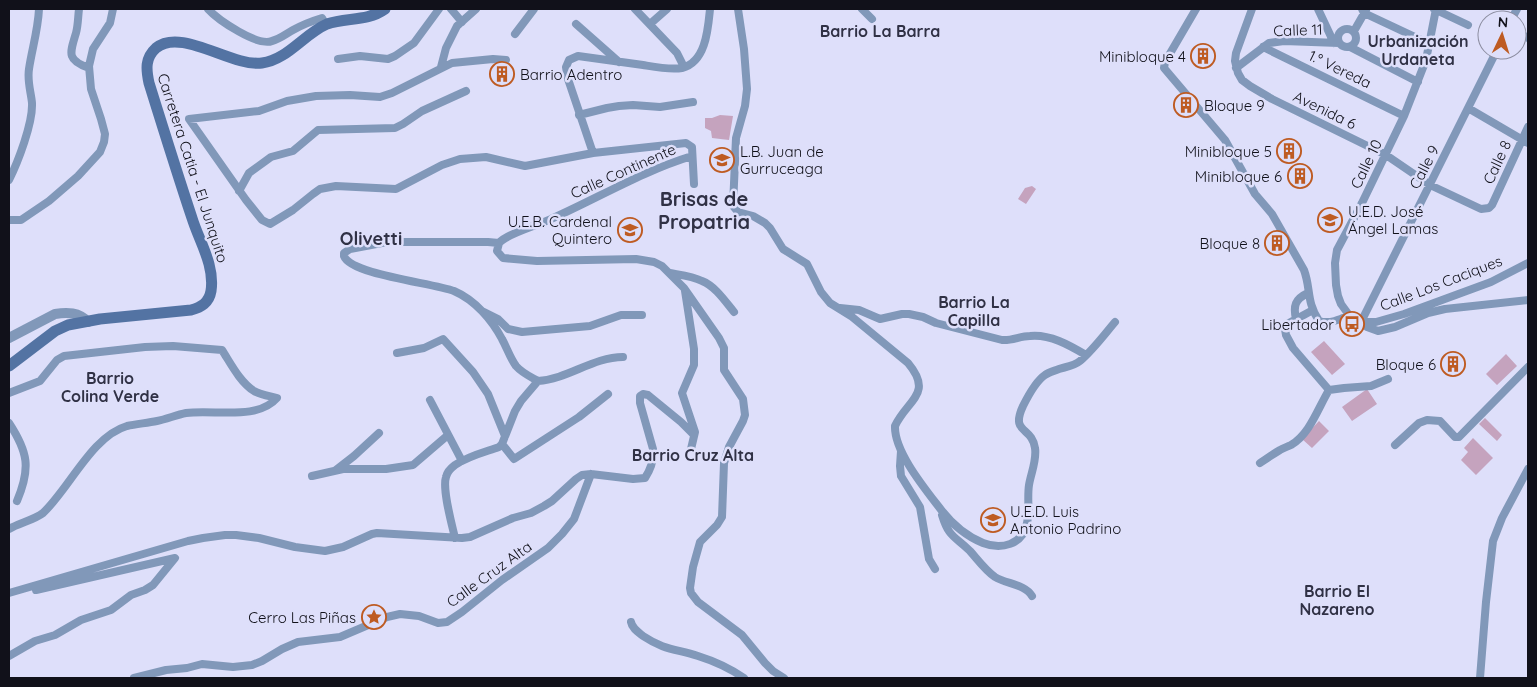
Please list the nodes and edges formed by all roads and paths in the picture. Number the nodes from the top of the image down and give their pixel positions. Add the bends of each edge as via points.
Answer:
1 (39, 9) edge
2 (78, 9) edge
3 (113, 9) edge
4 (208, 9) edge
5 (385, 9) edge
6 (439, 9) edge
7 (451, 9) edge
8 (476, 9) edge
9 (534, 9) edge
10 (636, 9) edge
11 (667, 9) edge
12 (710, 9) edge
13 (738, 9) edge
14 (862, 9) edge
15 (1196, 9) edge
16 (1252, 9) edge
17 (1318, 9) edge
18 (1435, 9) edge
19 (1364, 10) edge
20 (872, 19) dead end
21 (462, 22) junction
22 (576, 24) dead end
23 (650, 24) junction
24 (326, 25) junction
25 (1468, 25) dead end
26 (1354, 31) junction
27 (516, 34) dead end
28 (1337, 43) junction
29 (1430, 44) junction
30 (1263, 47) junction
31 (1350, 47) junction
32 (338, 59) dead end
33 (506, 60) dead end
34 (1491, 60) edge
35 (619, 62) junction
36 (441, 67) junction
37 (684, 67) junction
38 (89, 68) junction
39 (1236, 68) junction
40 (1418, 82) junction
41 (466, 91) dead end
42 (693, 102) dead end
43 (1468, 108) junction
44 (579, 116) junction
45 (1404, 116) junction
46 (1528, 127) edge
47 (1525, 142) edge
48 (592, 153) junction
49 (1386, 155) junction
50 (692, 156) junction
51 (9, 180) edge
52 (694, 184) dead end
53 (1430, 185) junction
54 (239, 191) junction
55 (1489, 208) joint
56 (9, 220) edge
57 (499, 243) junction
58 (1528, 263) edge
59 (670, 274) junction
60 (684, 288) junction
61 (1308, 293) junction
62 (1528, 300) edge
63 (836, 307) junction
64 (1312, 310) junction
65 (482, 312) junction
66 (734, 312) dead end
67 (642, 316) dead end
68 (1349, 316) junction
69 (1296, 319) junction
70 (88, 322) junction
71 (1116, 322) dead end
72 (1361, 322) junction
73 (9, 338) edge
74 (397, 353) dead end
75 (1086, 355) junction
76 (623, 357) dead end
77 (9, 366) edge
78 (1528, 367) edge
79 (1388, 380) dead end
80 (538, 381) junction
81 (1329, 390) junction
82 (9, 393) edge
83 (608, 394) dead end
84 (430, 400) dead end
85 (9, 423) edge
86 (379, 433) dead end
87 (448, 435) junction
88 (694, 435) junction
89 (506, 436) junction
90 (502, 444) junction
91 (1395, 445) dead end
92 (691, 449) dead end
93 (901, 449) junction
94 (462, 461) junction
95 (1260, 463) dead end
96 (1528, 469) edge
97 (334, 471) junction
98 (591, 474) junction
99 (312, 476) dead end
100 (18, 501) dead end
101 (940, 508) junction
102 (9, 529) edge
103 (455, 538) junction
104 (935, 569) dead end
105 (9, 594) edge
106 (1032, 596) dead end
107 (631, 622) dead end
108 (9, 656) edge
109 (134, 678) edge
110 (744, 678) edge
111 (784, 678) edge
112 (1480, 678) edge

1 - 51 street via 28,70 32,103 30,119
2 - 38 street via 70,52 76,61
3 - 38 street via 110,23 93,49
4 - 24 street via 239,32 265,43 315,20 322,18
5 - 24 main road, Carretera Catia - El Junquito via 366,18
6 - 32 street via 414,43 395,56
7 - 21 street
8 - 21 street
9 - 27 street
10 - 23 street
11 - 23 street
12 - 37 street via 702,49
13 - 63 street via 747,89 736,138 733,206 738,212 765,223 783,249 807,264 824,297
14 - 20 street
15 - 61 street via 1164,68 1225,140 1304,270
16 - 39 street via 1236,53
17 - 28 street
18 - 25 street
18 - 29 street, Calle 10
19 - 26 street, Calle 11
19 - 29 street
21 - 36 street via 451,36
22 - 35 street
23 - 37 street via 677,53
24 - 70 main road, Carretera Catia - El Junquito via 276,59 260,64 183,42 160,45 149,57 148,83 208,260 210,297 202,306 191,310
26 - 28 street, Calle 11 via 1343,30
26 - 31 street, Calle 11 via 1357,39
28 - 30 street, Calle 11 via 1284,41
28 - 31 street, Calle 11
29 - 40 street, Calle 10
30 - 39 street, Calle 11
30 - 45 street, 1.° Vereda
31 - 40 street
33 - 36 street via 463,61
34 - 43 street, Calle 9
35 - 37 street
35 - 44 street via 578,56 569,60 566,72
36 - 54 street via 401,89 380,96 316,96 287,101 259,111 190,119
38 - 56 street via 91,89 105,134 100,152 49,201 20,220
39 - 49 street, Avenida 6 via 1242,80 1272,99
40 - 45 street, Calle 10
41 - 54 street via 422,111 395,128 318,130 293,151 260,164 249,173
42 - 44 street via 613,107
43 - 47 street
43 - 53 street, Calle 9
44 - 48 street
45 - 49 street, Calle 10
46 - 47 street, Calle 8
47 - 55 street, Calle 8
48 - 50 street via 686,143 692,146
48 - 54 street via 525,166 486,157 468,157 442,165 396,189 328,187 320,189 270,224 262,220
49 - 53 street, Avenida 6
49 - 68 street, Calle 10 via 1337,250 1336,285 1341,304
50 - 52 street
50 - 57 street, Calle Continente
53 - 55 street, Avenida 6 via 1481,209
53 - 72 street, Calle 9
57 - 59 street via 499,255 508,260 647,260 662,266
57 - 65 street via 387,242 344,253 347,262 372,272 454,291
58 - 72 street, Calle Los Caciques via 1491,282 1404,314 1376,322
59 - 60 street
59 - 66 street via 704,281
60 - 88 street via 692,328 694,364 682,393
60 - 111 street via 724,345 724,370 743,399 745,415 728,447 724,463 722,517 700,542 693,567 691,593 742,635 765,664
61 - 64 street
61 - 69 street via 1295,303
62 - 72 street via 1435,311 1378,331
63 - 75 street via 859,310 880,319 909,314 1008,341 1040,336 1060,341
63 - 93 street via 908,363 917,374 918,394 895,426
64 - 68 street via 1322,322
64 - 69 street
65 - 67 street via 498,318 508,329 522,332 590,326 621,316
65 - 80 street via 518,368
68 - 72 street
69 - 81 street via 1289,322 1286,336
70 - 73 street via 77,314 63,312
70 - 77 main road, Carretera Catia - El Junquito via 55,331
71 - 75 street
74 - 89 street via 424,348 443,339 488,394
75 - 101 street via 1075,364 1044,375 1019,414 1020,428 1031,437 1035,447 1027,524 1019,538 1006,546 991,546 963,532
76 - 80 street via 604,360 549,381
78 - 91 street via 1459,437 1455,437 1440,421 1427,420 1419,423
79 - 81 street via 1371,386
80 - 89 street via 515,411
81 - 95 street via 1300,438
82 - 102 street via 40,381 64,356 173,346 222,350 245,383 255,391 277,398 254,411 185,413 116,430 106,437 41,514
83 - 90 street via 514,459
84 - 87 street
85 - 100 street via 26,457 26,476
86 - 97 street
87 - 94 street
87 - 97 street via 413,465
88 - 92 street
88 - 98 street via 643,394 640,403 653,449 648,474 640,480
89 - 90 street
90 - 94 street
93 - 101 street via 919,481
93 - 104 street via 901,476 920,507 929,559
94 - 103 street via 450,469 445,478
96 - 112 street via 1493,541
97 - 99 street
98 - 103 street via 582,475 552,501 532,513 470,537
98 - 109 street, Calle Cruz Alta via 574,520 562,534 548,548 447,622 400,614 340,637 298,642 252,665 202,664
101 - 106 street via 952,537 970,551 989,573 1028,590
103 - 105 street via 377,533 325,551 225,535 188,541
105 - 108 street via 175,558 145,590 131,595 111,610 81,620 55,636 36,641
107 - 110 street via 637,631 662,647 698,656

